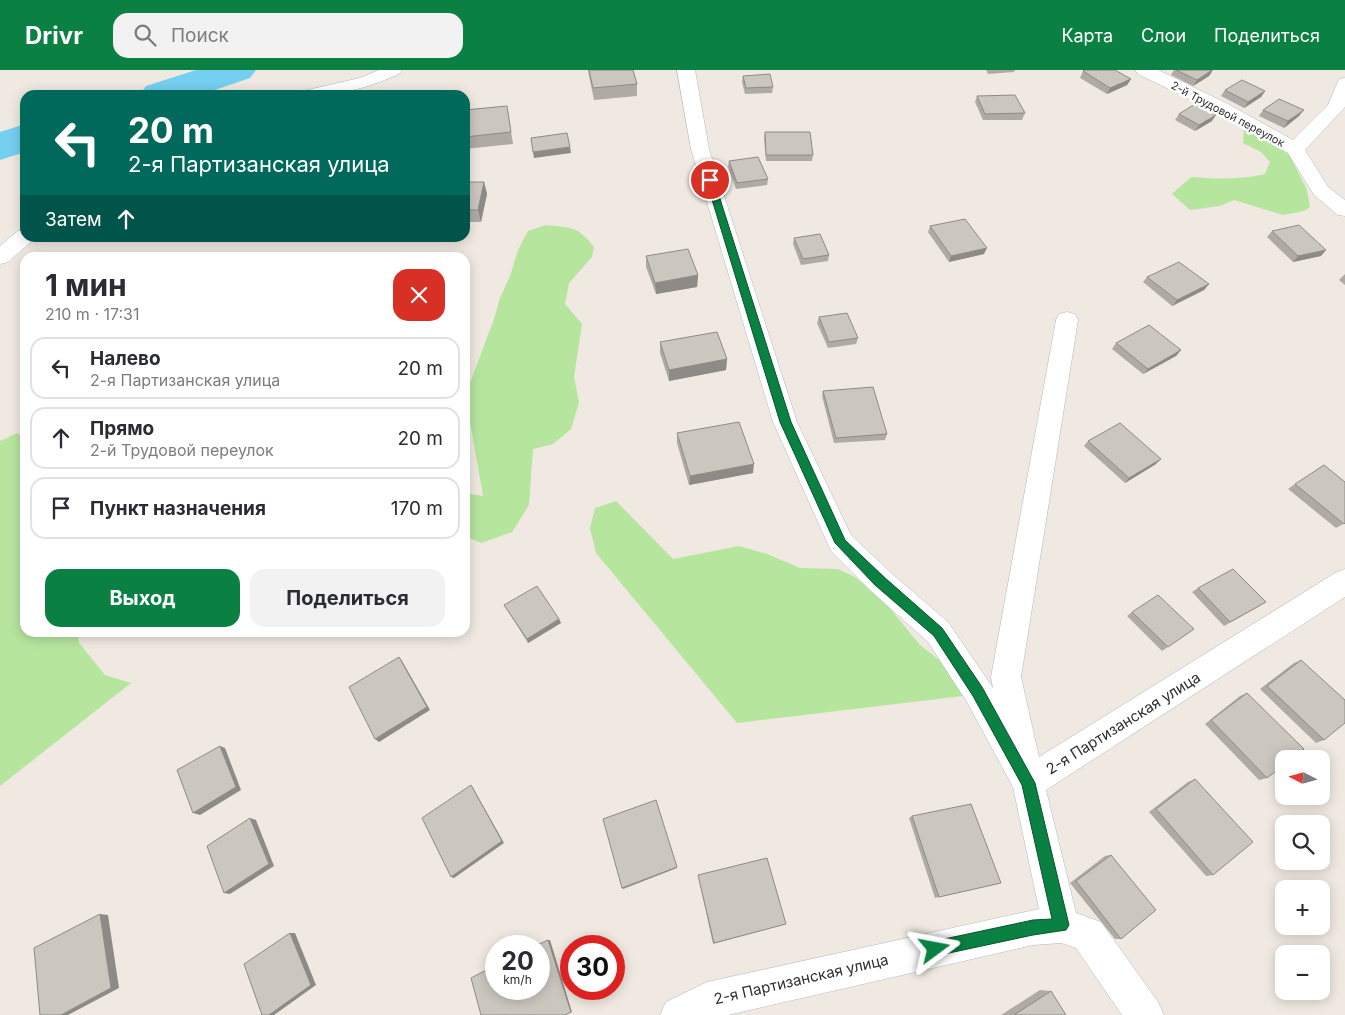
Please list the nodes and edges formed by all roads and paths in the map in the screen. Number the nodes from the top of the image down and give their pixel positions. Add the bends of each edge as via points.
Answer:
1 (393, 70) edge
2 (686, 70) edge
3 (1144, 70) edge
4 (1345, 83) edge
5 (331, 90) edge
6 (1295, 150) junction
7 (1345, 210) edge
8 (20, 240) edge
9 (0, 257) edge
10 (1067, 320) dead end
11 (1345, 582) edge
12 (1028, 783) junction
13 (1061, 925) junction
14 (679, 1015) edge
15 (1145, 1015) edge

1 - 5 street via 366,82
2 - 12 street via 700,149 785,422 841,543 938,632 978,692
3 - 6 street, 2-й Трудовой переулок via 1220,107
4 - 6 street via 1336,107
6 - 7 street, 2-й Трудовой переулок via 1321,191
8 - 9 street
10 - 12 street via 1006,677
11 - 12 street, 2-я Партизанская улица
12 - 13 street
13 - 14 street, 2-я Партизанская улица via 989,936 707,1001
13 - 15 street via 1088,935

